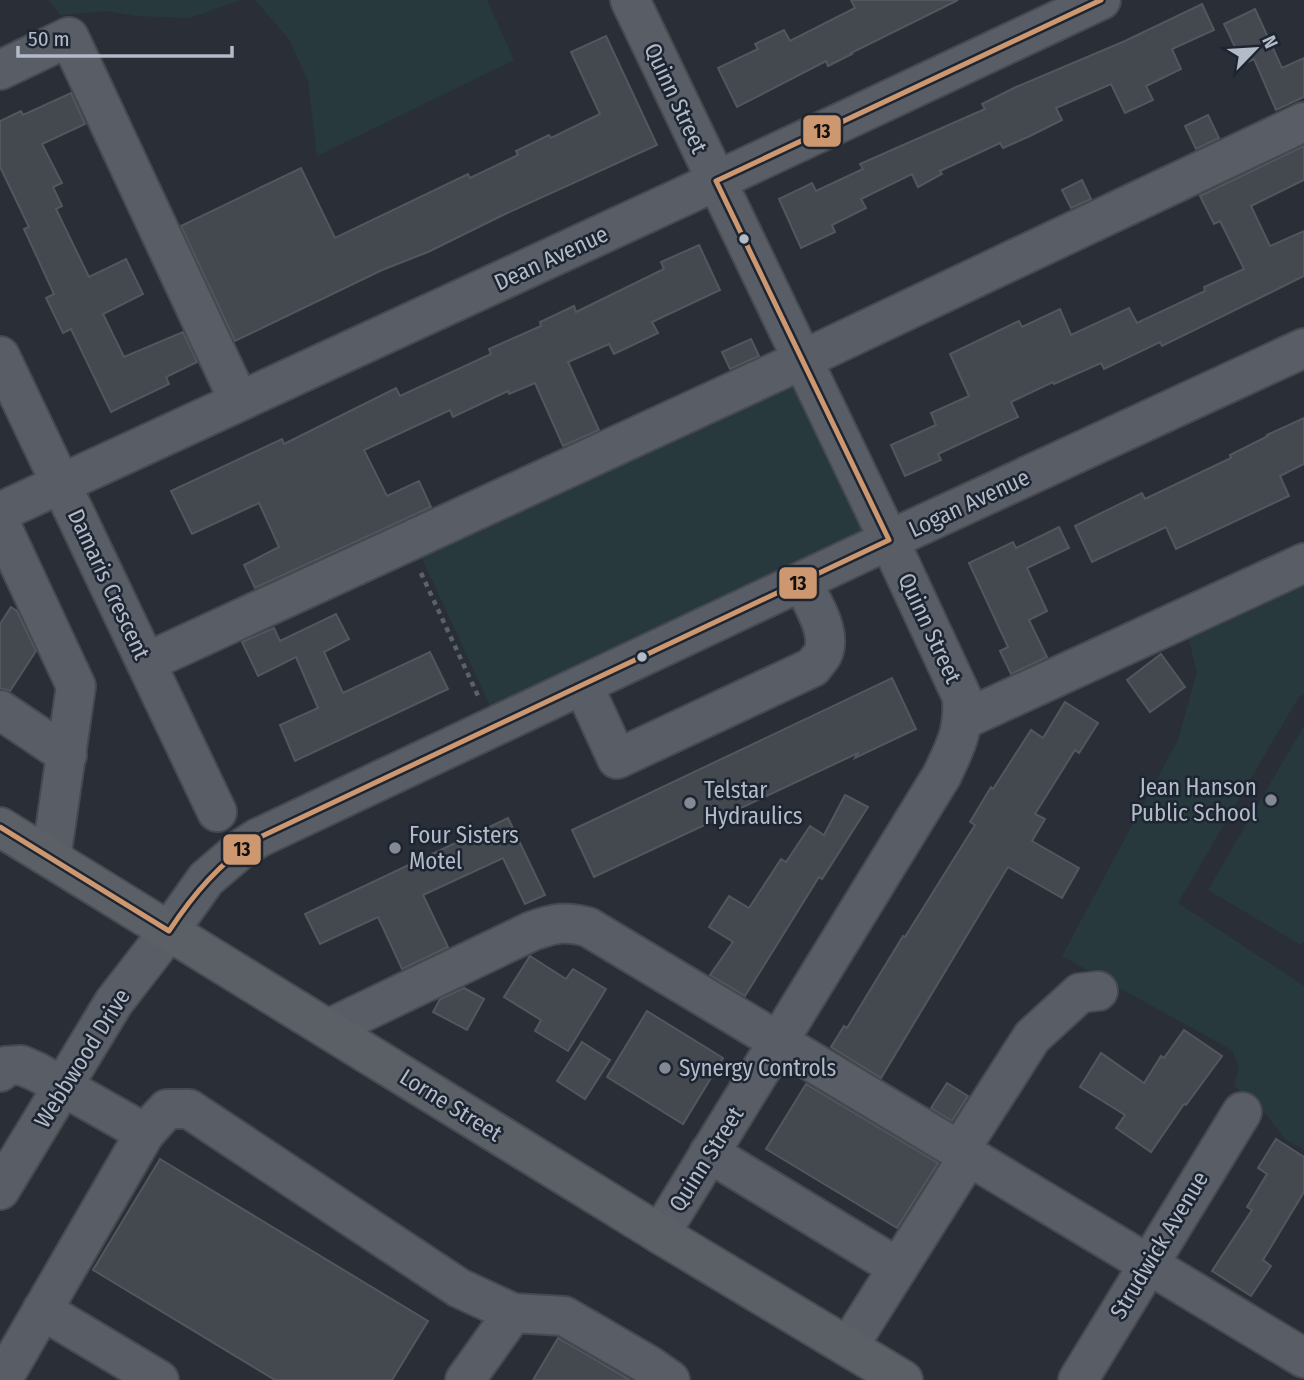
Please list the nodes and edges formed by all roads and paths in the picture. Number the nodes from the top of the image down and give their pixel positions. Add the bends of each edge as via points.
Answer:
1 (630, 0) edge
2 (1101, 0) edge
3 (0, 69) edge
4 (1304, 122) edge
5 (716, 181) junction
6 (1304, 348) edge
7 (0, 356) edge
8 (802, 360) junction
9 (239, 401) junction
10 (62, 483) junction
11 (0, 512) edge
12 (0, 523) edge
13 (889, 540) junction
14 (407, 542) junction
15 (1304, 563) edge
16 (802, 582) junction
17 (13, 587) edge
18 (146, 662) junction
19 (583, 685) junction
20 (0, 710) edge
21 (964, 720) junction
22 (492, 727) junction
23 (67, 755) junction
24 (217, 812) dead end
25 (0, 827) edge
26 (51, 858) junction
27 (169, 931) junction
28 (1098, 991) dead end
29 (328, 1029) junction
30 (779, 1043) junction
31 (0, 1072) edge
32 (63, 1086) junction
33 (1242, 1112) dead end
34 (145, 1133) junction
35 (709, 1153) junction
36 (963, 1154) junction
37 (3, 1178) edge
38 (660, 1234) junction
39 (1147, 1264) junction
40 (897, 1267) junction
41 (43, 1310) junction
42 (513, 1312) junction
43 (848, 1347) junction
44 (1298, 1365) edge
45 (2, 1380) edge
46 (159, 1380) edge
47 (465, 1380) edge
48 (670, 1380) edge
49 (903, 1380) edge
50 (1077, 1380) edge

1 - 5 street, Quinn Street
2 - 5 street, Dean Avenue
3 - 9 street via 69,37
4 - 8 street
5 - 8 street, Quinn Street
5 - 9 street, Dean Avenue
6 - 13 street, Logan Avenue
7 - 10 street, Damaris Crescent
8 - 13 street, Quinn Street
8 - 14 street
9 - 10 street, Dean Avenue
10 - 11 street, Dean Avenue
10 - 18 street, Damaris Crescent
12 - 17 street
13 - 16 street, Logan Avenue
13 - 21 street, Quinn Street via 962,697
14 - 18 street
14 - 22 path
15 - 21 street
16 - 19 street, Logan Avenue
16 - 19 street via 825,640 823,654 813,667 617,759
17 - 23 street via 76,686
18 - 24 street, Damaris Crescent
19 - 22 street, Logan Avenue
20 - 23 street
21 - 30 street, Quinn Street via 942,775
22 - 27 street, Logan Avenue via 258,838 206,879
23 - 26 street
25 - 26 main road, Lorne Street
26 - 27 main road, Lorne Street
27 - 29 main road, Lorne Street
27 - 32 street, Webbwood Drive via 114,1002
28 - 36 street via 1080,993 1032,1037
29 - 30 street via 532,931 569,922 588,927
29 - 38 main road, Lorne Street
30 - 35 street, Quinn Street
30 - 36 street
31 - 32 street via 6,1066 22,1065
32 - 34 street
32 - 37 street, Webbwood Drive
33 - 39 street, Strudwick Avenue
34 - 41 street
34 - 42 street via 167,1109 189,1109 459,1288
35 - 38 street, Quinn Street
35 - 40 street
36 - 39 street
36 - 40 street
38 - 43 main road, Lorne Street
39 - 44 street
39 - 50 street, Strudwick Avenue
40 - 43 street
41 - 45 street
41 - 46 street
42 - 47 street
42 - 48 street via 564,1316
43 - 49 main road, Lorne Street

